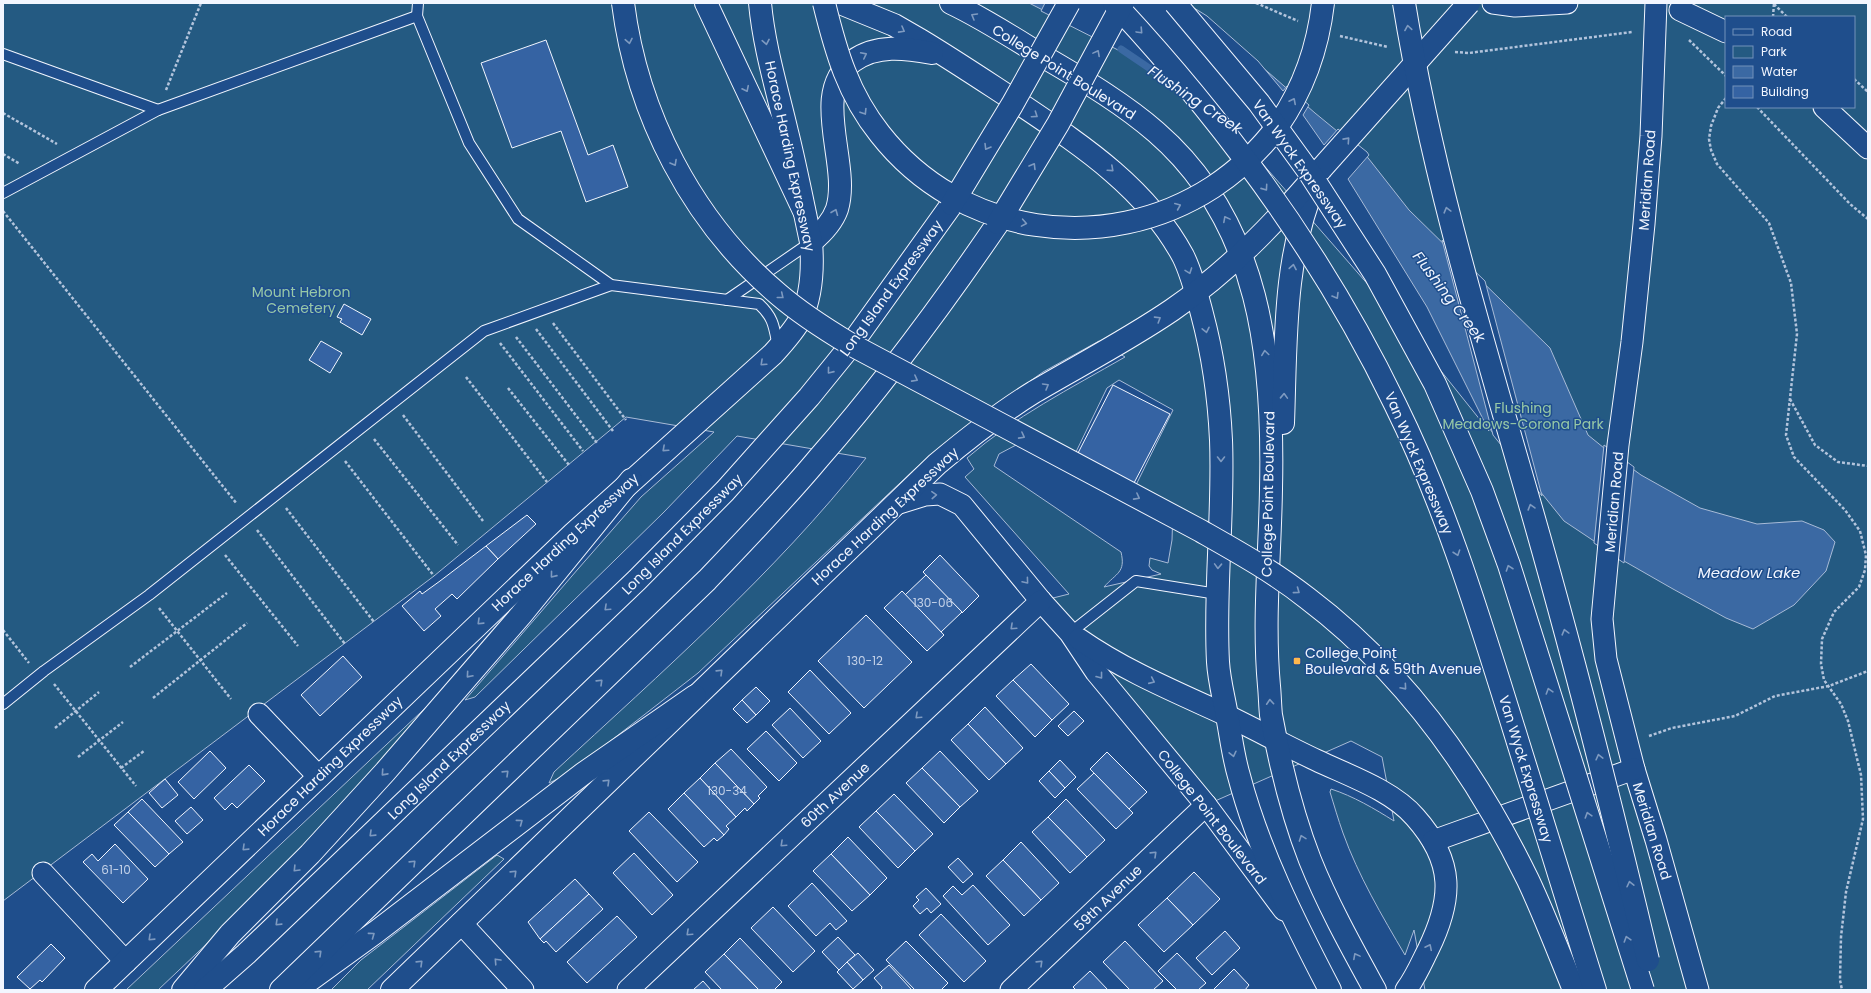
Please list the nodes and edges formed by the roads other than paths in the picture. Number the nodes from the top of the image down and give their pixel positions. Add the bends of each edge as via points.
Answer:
1 (418, 3) edge
2 (623, 3) edge
3 (706, 3) edge
4 (760, 3) edge
5 (824, 3) edge
6 (840, 3) edge
7 (950, 3) edge
8 (1068, 3) edge
9 (1114, 3) edge
10 (1123, 3) edge
11 (1175, 3) edge
12 (1323, 3) edge
13 (1404, 3) edge
14 (1469, 3) edge
15 (1493, 3) edge
16 (1566, 3) edge
17 (1656, 3) edge
18 (1680, 10) dead end
19 (417, 16) junction
20 (1725, 32) edge
21 (3, 54) edge
22 (947, 56) junction
23 (1825, 108) edge
24 (158, 110) junction
25 (1868, 148) edge
26 (3, 193) edge
27 (1298, 210) junction
28 (804, 211) junction
29 (811, 242) junction
30 (1242, 255) junction
31 (611, 285) junction
32 (1197, 292) junction
33 (727, 300) junction
34 (778, 348) junction
35 (631, 480) junction
36 (1271, 490) junction
37 (896, 504) junction
38 (1217, 594) junction
39 (1041, 601) junction
40 (1070, 633) junction
41 (695, 696) junction
42 (3, 704) edge
43 (259, 714) dead end
44 (1227, 716) junction
45 (1276, 740) junction
46 (1634, 769) junction
47 (319, 777) junction
48 (1206, 805) junction
49 (1433, 841) junction
50 (43, 873) dead end
51 (461, 923) junction
52 (1295, 923) junction
53 (126, 962) junction
54 (96, 990) edge
55 (183, 990) edge
56 (205, 990) edge
57 (281, 990) edge
58 (295, 990) edge
59 (392, 990) edge
60 (523, 990) edge
61 (628, 990) edge
62 (1011, 990) edge
63 (1330, 990) edge
64 (1375, 990) edge
65 (1406, 990) edge
66 (1574, 990) edge
67 (1595, 990) edge
68 (1643, 990) edge
69 (1655, 990) edge
70 (1698, 990) edge

1 - 19 lane
2 -> 66 main road, bridge via 632,55 652,119 667,150 685,184 716,228 756,274 802,313 850,344 1242,554 1301,593 1343,627 1381,662 1414,699 1445,738 1481,793 1529,882
3 -> 28 main road
4 -> 28 main road, Horace Harding Expressway via 769,58
5 -> 12 main road, bridge via 838,56 856,99 881,135 913,168 950,195 992,215 1040,226 1086,229 1112,226 1162,213 1204,192 1246,161 1276,128 1299,89 1317,40
6 -> 22 main road, College Point Boulevard via 894,25
30 -> 7 main road, College Point Boulevard via 1226,219 1214,200 1187,164 1157,132 1064,69
8 -> 56 main road, Long Island Expressway, bridge via 1012,105 952,204 848,349 809,397 725,491 637,580
9 -> 67 main road, Van Wyck Expressway, bridge via 1176,72 1246,161 1337,297 1395,403 1441,508 1471,594
57 -> 10 main road, bridge via 707,580 818,459 872,395 947,297 998,223 1058,124
68 -> 11 main road, Van Wyck Expressway, bridge via 1509,565 1482,491 1435,384 1375,274 1309,172 1259,103
69 -> 13 main road, bridge via 1598,750 1445,204 1416,73
27 -> 14 main road, bridge via 1310,195 1321,169
15 - 16 street via 1515,6
17 - 46 street, Meridian Road via 1651,136 1644,224 1618,445 1602,619 1606,659
18 - 20 street
19 - 24 lane
19 - 31 lane via 469,143 518,219
21 - 24 lane
29 -> 22 main road via 830,223 839,195 840,179 832,110 836,80 844,69 872,51 893,48
22 -> 32 main road, College Point Boulevard via 1080,145 1120,177 1164,226 1184,257
23 - 25 street
24 - 26 lane
27 - 30 main road, Horace Harding Expressway
36 -> 27 main road via 1282,458 1287,309
28 - 29 main road, Horace Harding Expressway
29 - 33 lane
29 - 34 main road, Horace Harding Expressway via 812,272 808,296 801,318
30 - 32 main road, Horace Harding Expressway
36 -> 30 main road, College Point Boulevard via 1268,374 1259,313
31 - 33 lane
31 - 42 lane via 484,331 149,595 41,673
37 -> 32 main road, Horace Harding Expressway via 937,464 1004,412 1156,321
32 -> 38 main road, College Point Boulevard via 1211,353 1220,434
33 - 34 lane via 758,304 768,313 774,325
34 -> 35 main road, Horace Harding Expressway
35 -> 47 main road, Horace Harding Expressway
35 -> 55 main road via 521,615 385,772 310,854 230,934
45 -> 36 main road, College Point Boulevard via 1271,714 1265,630
37 -> 39 street, College Point Boulevard via 925,495 940,494 962,505
41 -> 37 main road, Horace Harding Expressway
38 - 40 lane via 1136,581
38 - 44 main road, College Point Boulevard via 1218,663
39 - 40 street, College Point Boulevard
39 -> 61 street, 60th Avenue
40 -> 44 street via 1143,677
40 -> 48 street, College Point Boulevard via 1096,672
51 -> 41 main road, Horace Harding Expressway
58 -> 41 main road via 376,932 584,774
43 - 47 street
44 - 45 street
44 -> 52 main road, College Point Boulevard via 1230,742 1241,784
45 - 49 street via 1388,795 1415,816
64 -> 45 main road, College Point Boulevard via 1338,922 1310,861 1292,806
46 - 49 street
46 - 70 street, Meridian Road
47 -> 53 main road, Horace Harding Expressway
48 - 52 street, College Point Boulevard
62 -> 48 street, 59th Avenue
65 -> 49 street via 1435,935 1445,906 1447,881 1440,852
50 - 53 street
59 -> 51 main road, Horace Harding Expressway
60 -> 51 street
52 - 63 main road, College Point Boulevard
53 - 54 main road, Horace Harding Expressway

